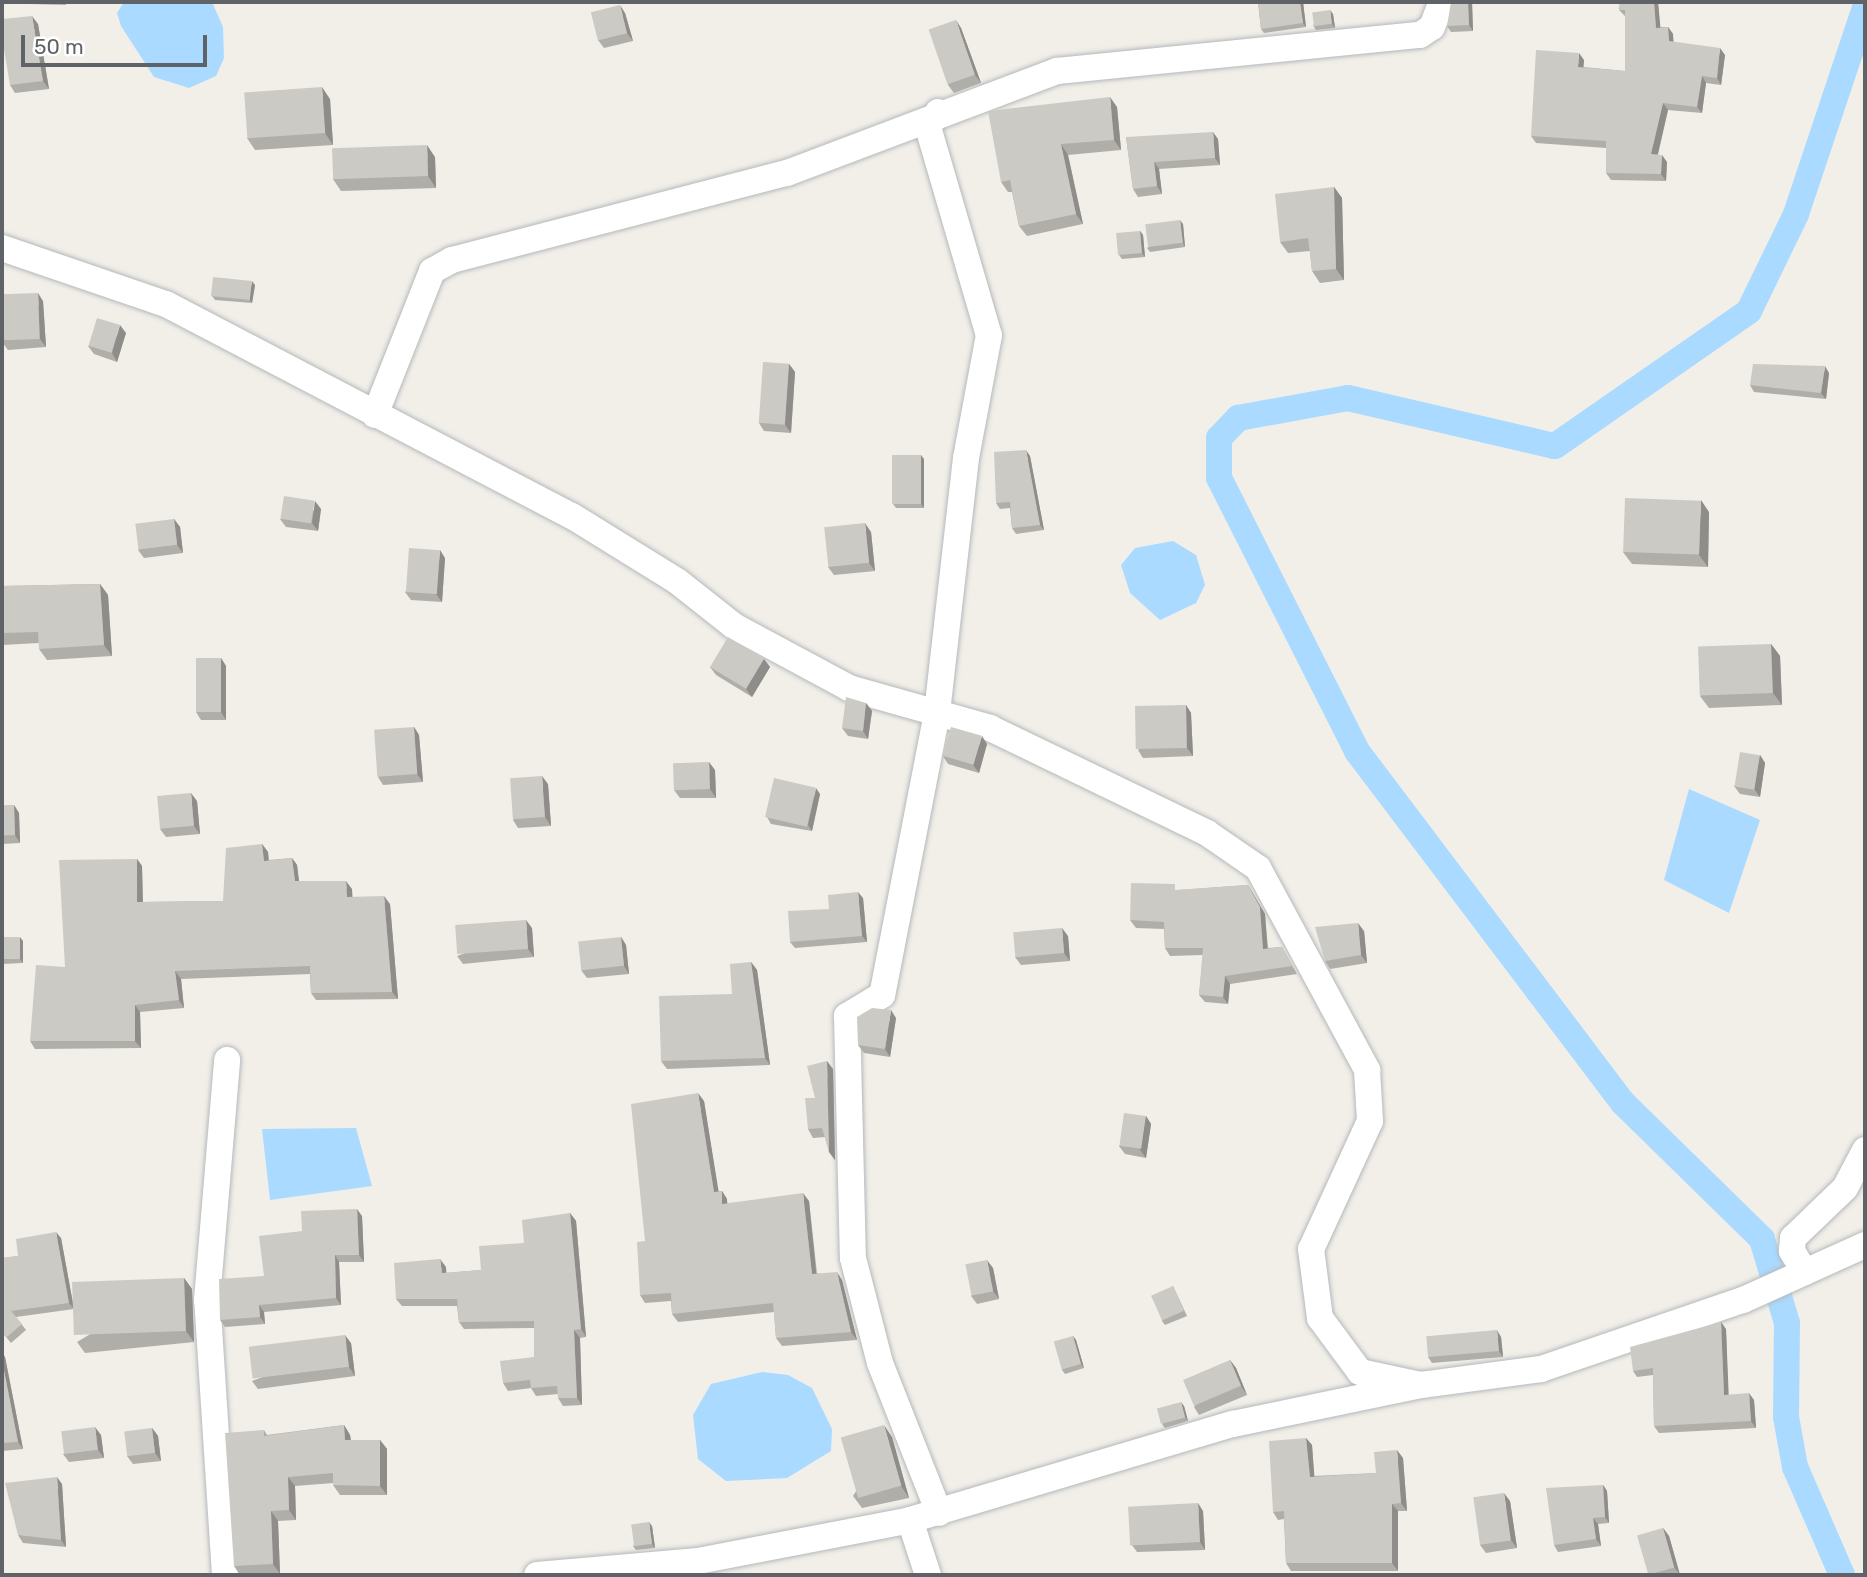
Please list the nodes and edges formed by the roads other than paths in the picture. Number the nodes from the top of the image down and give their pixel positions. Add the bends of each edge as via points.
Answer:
1 (1441, 4) dead end
2 (938, 112) junction
3 (2, 248) edge
4 (375, 415) junction
5 (937, 713) junction
6 (227, 1060) dead end
7 (1865, 1150) edge
8 (1865, 1245) edge
9 (1805, 1272) junction
10 (1421, 1385) junction
11 (939, 1513) junction
12 (910, 1520) junction
13 (225, 1575) edge
14 (537, 1575) edge
15 (928, 1575) edge

1 - 2 street via 1432,27 1420,35 1057,71
2 - 4 street via 787,173 452,260 432,271
2 - 5 street via 928,127 989,335 966,458
3 - 4 street via 166,304
4 - 5 street via 572,516 677,580 734,626 849,688
5 - 10 street via 990,728 1208,833 1258,868 1367,1070 1370,1121 1311,1249 1320,1318 1360,1372
5 - 11 street via 882,995 847,1016 853,1258 880,1363
6 - 13 street via 207,1300
7 - 9 street via 1845,1188 1793,1238 1792,1251
8 - 9 street
9 - 10 street via 1743,1300 1541,1369
10 - 11 street via 1233,1424
11 - 12 street
12 - 14 street via 698,1561
12 - 15 street

